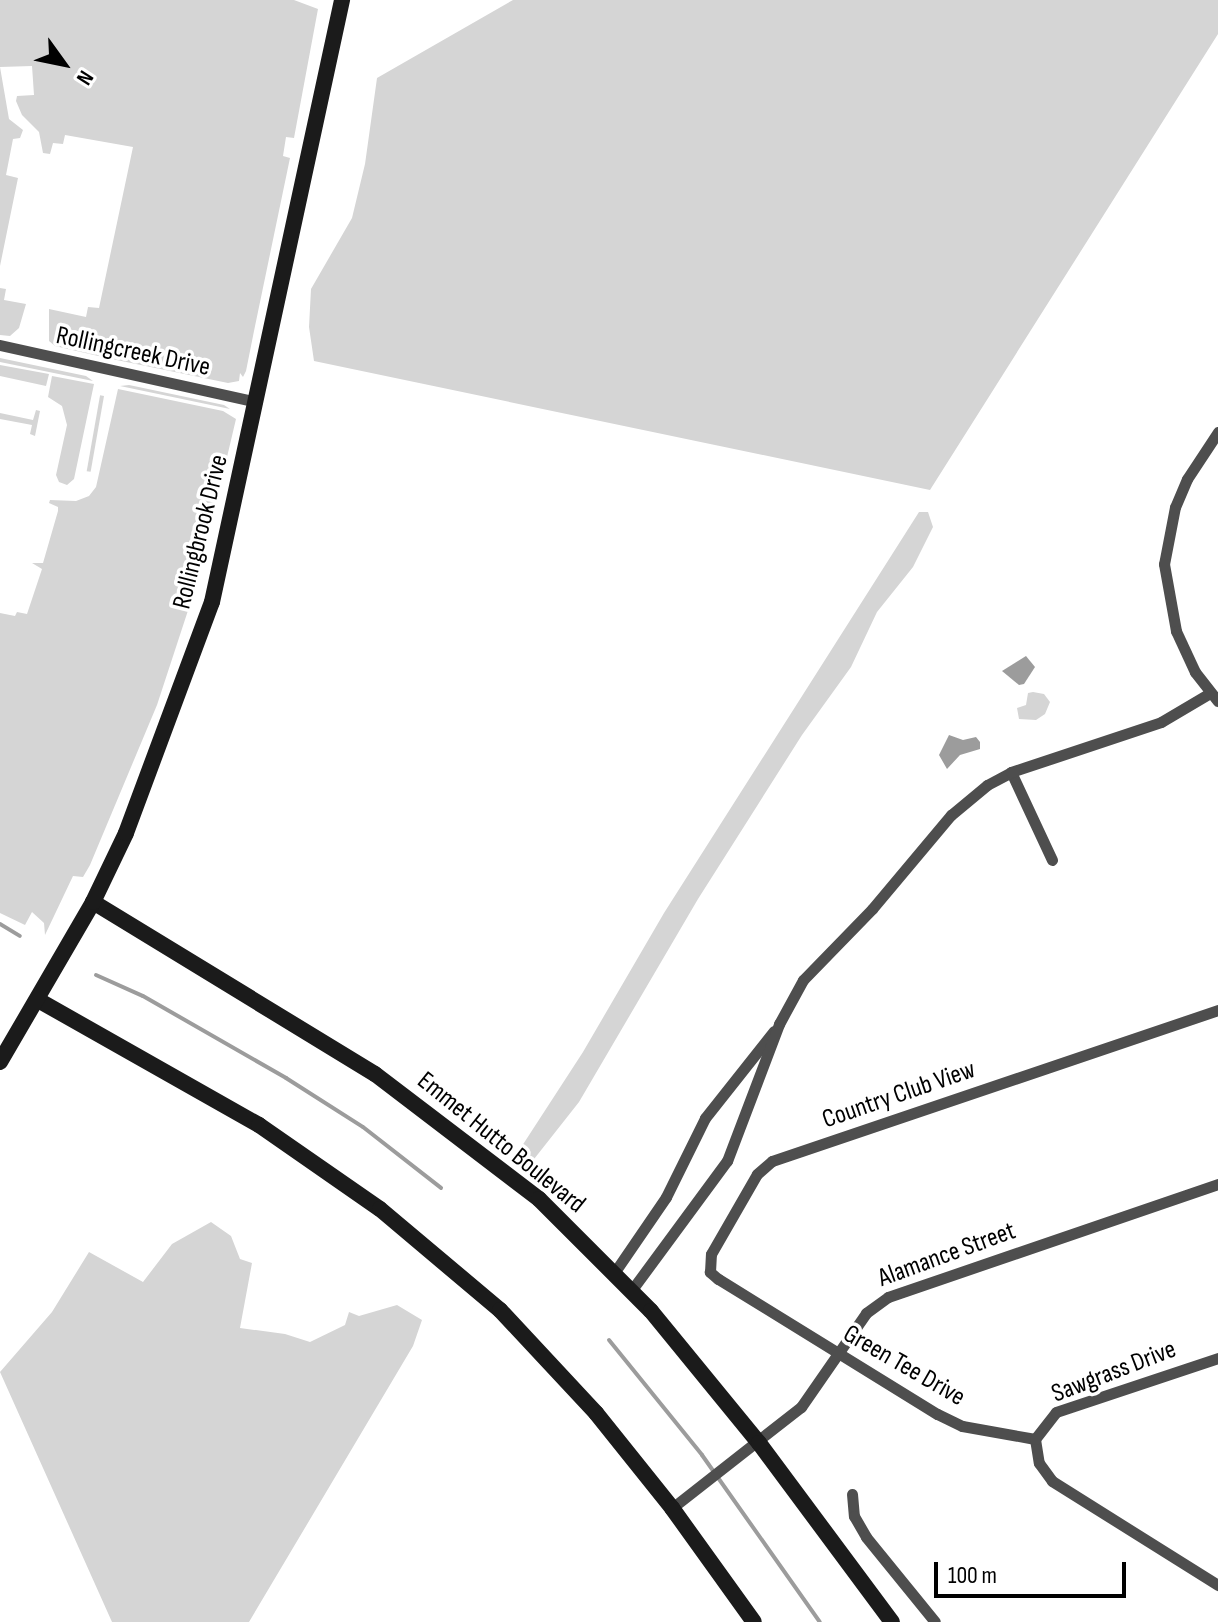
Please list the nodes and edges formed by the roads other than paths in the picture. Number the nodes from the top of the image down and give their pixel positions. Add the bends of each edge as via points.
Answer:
1 (342, 0) edge
2 (0, 345) edge
3 (257, 402) junction
4 (1218, 432) edge
5 (1214, 697) edge
6 (1011, 772) junction
7 (1052, 860) dead end
8 (93, 902) junction
9 (38, 1000) junction
10 (1218, 1010) edge
11 (779, 1024) junction
12 (0, 1062) edge
13 (1218, 1184) edge
14 (614, 1273) junction
15 (631, 1291) junction
16 (758, 1303) joint
17 (838, 1354) junction
18 (1217, 1361) edge
19 (1035, 1439) junction
20 (759, 1443) junction
21 (852, 1494) dead end
22 (672, 1508) junction
23 (1218, 1585) edge
24 (754, 1622) edge
25 (892, 1622) edge
26 (935, 1622) edge

1 - 3 street, Rollingbrook Drive
2 - 3 street, Rollingcreek Drive
3 - 8 street, Rollingbrook Drive via 212,602 141,797
4 - 5 street via 1175,507 1164,564 1176,631
5 - 6 street via 1161,722
6 - 7 street
6 - 11 street via 951,815 872,909 821,957
8 - 9 street, Rollingbrook Drive
8 - 14 street, Emmet Hutto Boulevard via 423,1108 539,1199
9 - 12 street, Rollingbrook Drive
9 - 22 street via 239,1113 380,1209 500,1310 596,1413
10 - 16 street, Country Club View via 772,1161 757,1174 726,1223 708,1264 718,1279
11 - 14 street via 705,1118 666,1197
11 - 15 street via 727,1161
13 - 17 street, Alamance Street via 888,1297 866,1313
14 - 15 street, Emmet Hutto Boulevard
15 - 20 street, Emmet Hutto Boulevard
16 - 17 street, Green Tee Drive
17 - 19 street, Green Tee Drive via 962,1426
17 - 20 street, Alamance Street via 801,1407
18 - 19 street, Sawgrass Drive via 1056,1412
19 - 23 street via 1039,1463 1052,1481
20 - 22 street, Alamance Street
20 - 25 street, Emmet Hutto Boulevard
21 - 26 street via 854,1516 866,1537
22 - 24 street

